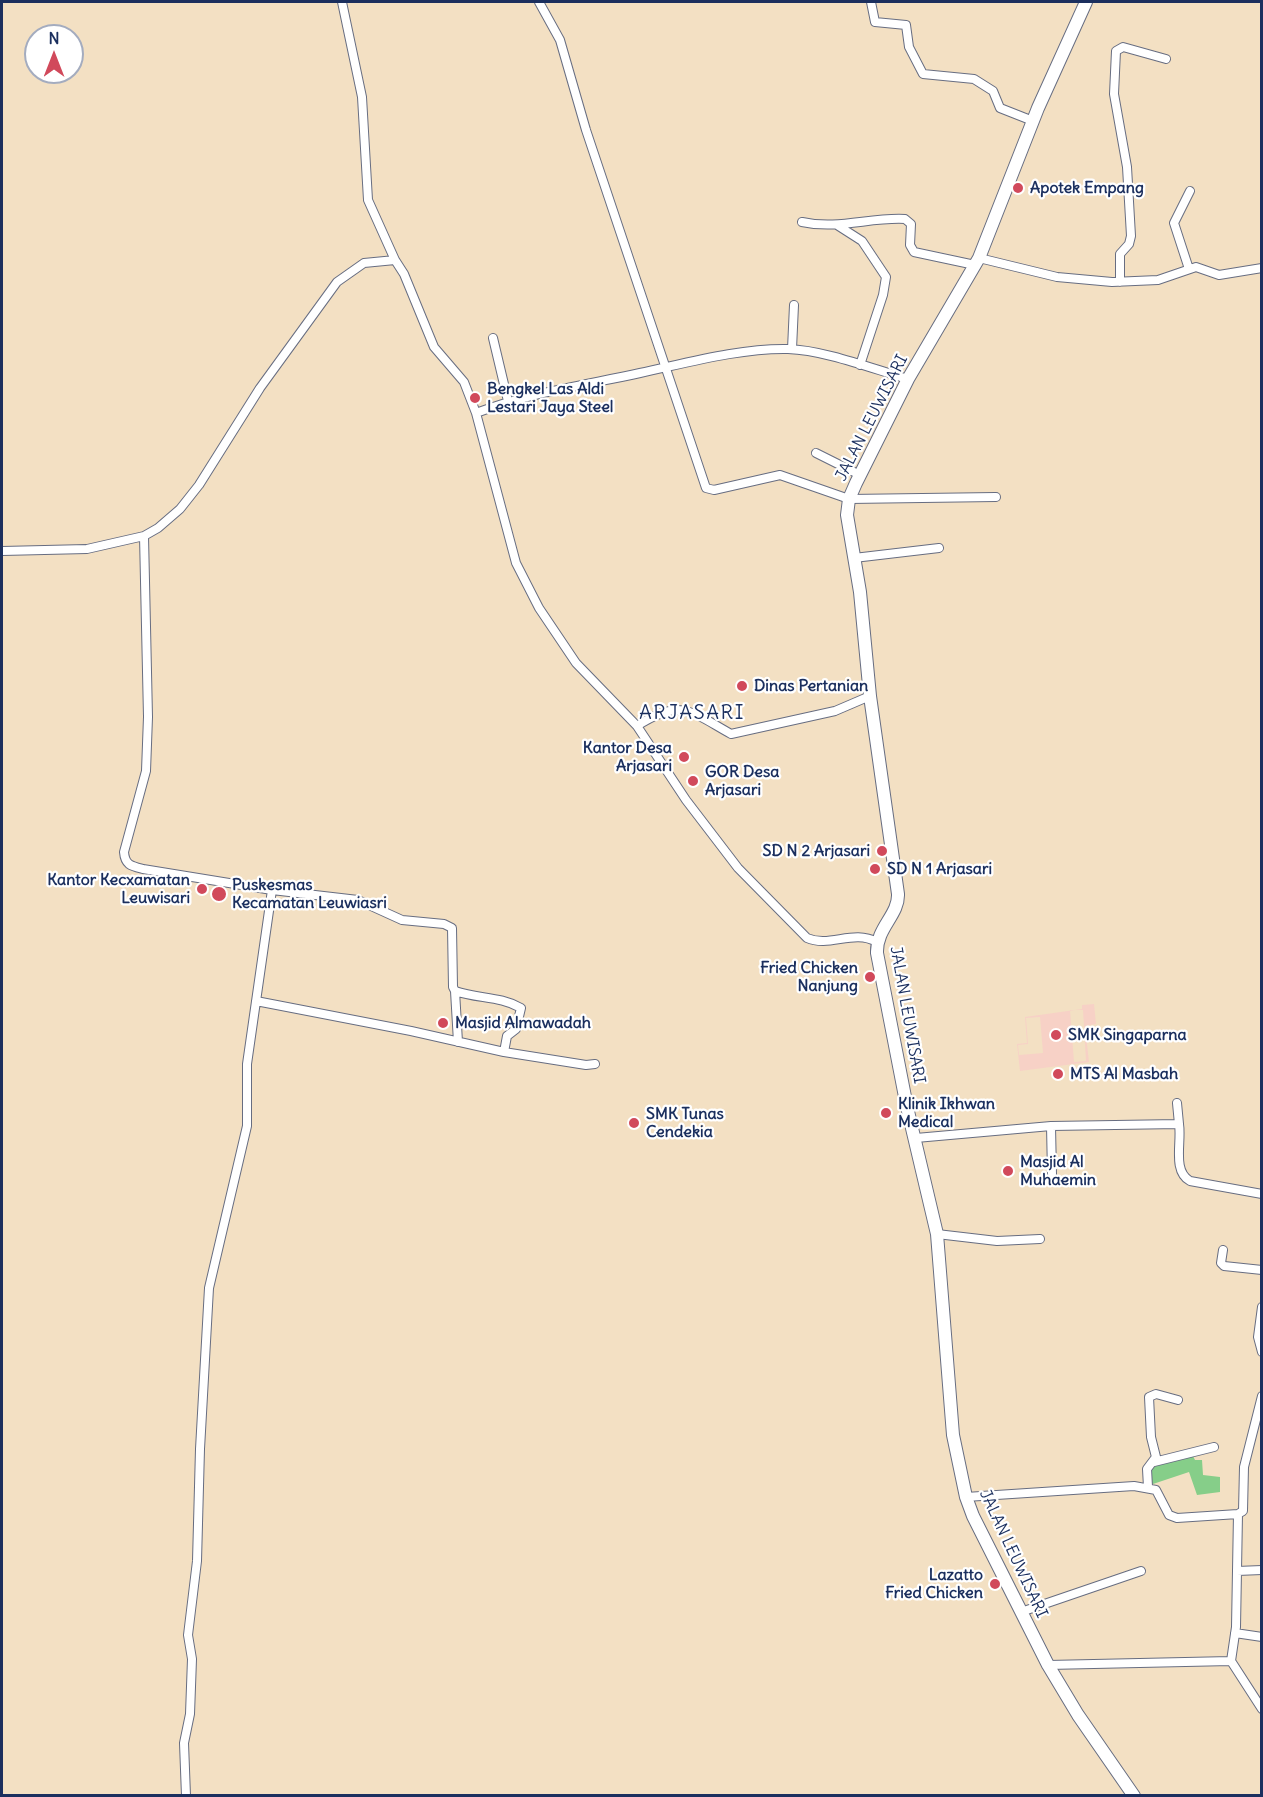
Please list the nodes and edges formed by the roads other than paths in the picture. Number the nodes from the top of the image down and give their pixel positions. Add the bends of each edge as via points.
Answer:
1 (342, 2) edge
2 (538, 2) edge
3 (871, 2) edge
4 (1086, 2) edge
5 (1166, 59) dead end
6 (1033, 121) junction
7 (1190, 191) dead end
8 (802, 222) dead end
9 (837, 225) junction
10 (395, 260) junction
11 (977, 261) junction
12 (1262, 268) edge
13 (1189, 269) junction
14 (1120, 282) junction
15 (794, 305) dead end
16 (493, 338) dead end
17 (792, 349) junction
18 (860, 365) junction
19 (665, 368) junction
20 (908, 379) junction
21 (508, 401) junction
22 (476, 413) junction
23 (816, 453) dead end
24 (860, 475) junction
25 (996, 497) dead end
26 (849, 499) junction
27 (144, 536) junction
28 (939, 548) dead end
29 (2, 551) edge
30 (854, 558) junction
31 (870, 696) junction
32 (637, 726) junction
33 (272, 890) junction
34 (877, 942) junction
35 (455, 991) junction
36 (256, 1001) junction
37 (458, 1042) junction
38 (504, 1052) junction
39 (595, 1064) dead end
40 (1177, 1103) dead end
41 (1179, 1124) junction
42 (1051, 1126) junction
43 (916, 1138) junction
44 (1052, 1174) dead end
45 (1262, 1194) edge
46 (937, 1233) junction
47 (1040, 1239) dead end
48 (1223, 1250) dead end
49 (1262, 1270) edge
50 (1262, 1306) edge
51 (1262, 1352) edge
52 (1262, 1395) edge
53 (1178, 1400) dead end
54 (1214, 1447) dead end
55 (1154, 1462) junction
56 (1148, 1487) junction
57 (966, 1497) junction
58 (1238, 1514) junction
59 (1262, 1570) edge
60 (1237, 1571) junction
61 (1141, 1572) dead end
62 (1021, 1612) junction
63 (1235, 1633) junction
64 (1262, 1637) edge
65 (1231, 1661) junction
66 (1048, 1665) junction
67 (1262, 1709) edge
68 (186, 1796) edge
69 (1134, 1796) edge

1 - 10 street via 362,97 368,200
2 - 19 street via 560,40
3 - 6 street via 875,22 906,25 909,47 923,74 974,79 993,91 1000,108
4 - 6 main road, JALAN LEUWISARI
5 - 14 street via 1122,47 1116,51 1114,94 1126,167 1131,236 1120,254
6 - 11 main road, JALAN LEUWISARI
7 - 13 street via 1174,224
8 - 9 street
9 - 11 street via 905,219 912,224 910,243 914,252
9 - 18 street via 862,241 886,277
10 - 22 street via 434,347 464,382
10 - 27 street via 364,263 336,282 260,387 199,485 170,519
11 - 14 street via 1057,277
11 - 20 main road, JALAN LEUWISARI
12 - 13 street via 1219,275 1202,267
13 - 14 street via 1158,280
15 - 17 street
16 - 21 street
17 - 18 street
17 - 19 street via 748,352
18 - 20 street
19 - 21 street
19 - 26 street via 709,489 780,476
20 - 24 main road, JALAN LEUWISARI
21 - 22 street
22 - 32 street via 521,576 568,654
23 - 24 street
24 - 26 main road, JALAN LEUWISARI
25 - 26 street
26 - 30 main road, JALAN LEUWISARI via 847,515
27 - 29 street via 87,549
27 - 33 street via 146,771 124,861 143,869
28 - 30 street
30 - 31 main road, JALAN LEUWISARI
31 - 32 street via 826,713 731,734 680,708
31 - 34 main road, JALAN LEUWISARI via 898,901
32 - 34 street via 738,868 807,938 819,942 861,936
33 - 35 street via 358,900 402,920 452,928
33 - 36 street
34 - 43 main road, JALAN LEUWISARI via 890,1029
35 - 37 street
35 - 38 street via 483,999 506,1000 520,1008 516,1029 507,1036
36 - 37 street
36 - 68 street via 247,1064 247,1126 209,1288 197,1561 188,1635 192,1659 190,1714 184,1743
37 - 38 street
38 - 39 street
40 - 41 street
41 - 42 street
41 - 45 street via 1182,1176 1190,1181
42 - 43 street
42 - 44 street
43 - 46 main road, JALAN LEUWISARI
46 - 47 street via 997,1241
46 - 57 main road, JALAN LEUWISARI via 949,1405
48 - 49 street via 1224,1266
50 - 51 street via 1258,1337
52 - 58 street via 1244,1467 1243,1511
53 - 55 street via 1156,1394 1149,1397
54 - 55 street
55 - 56 street via 1147,1469
56 - 57 street
56 - 58 street via 1156,1490 1169,1515 1177,1518
57 - 62 main road, JALAN LEUWISARI
58 - 60 street
59 - 60 street
60 - 63 street
61 - 62 street
62 - 66 main road, JALAN LEUWISARI
63 - 64 street
63 - 65 street
65 - 66 street
65 - 67 street
66 - 69 main road, JALAN LEUWISARI

